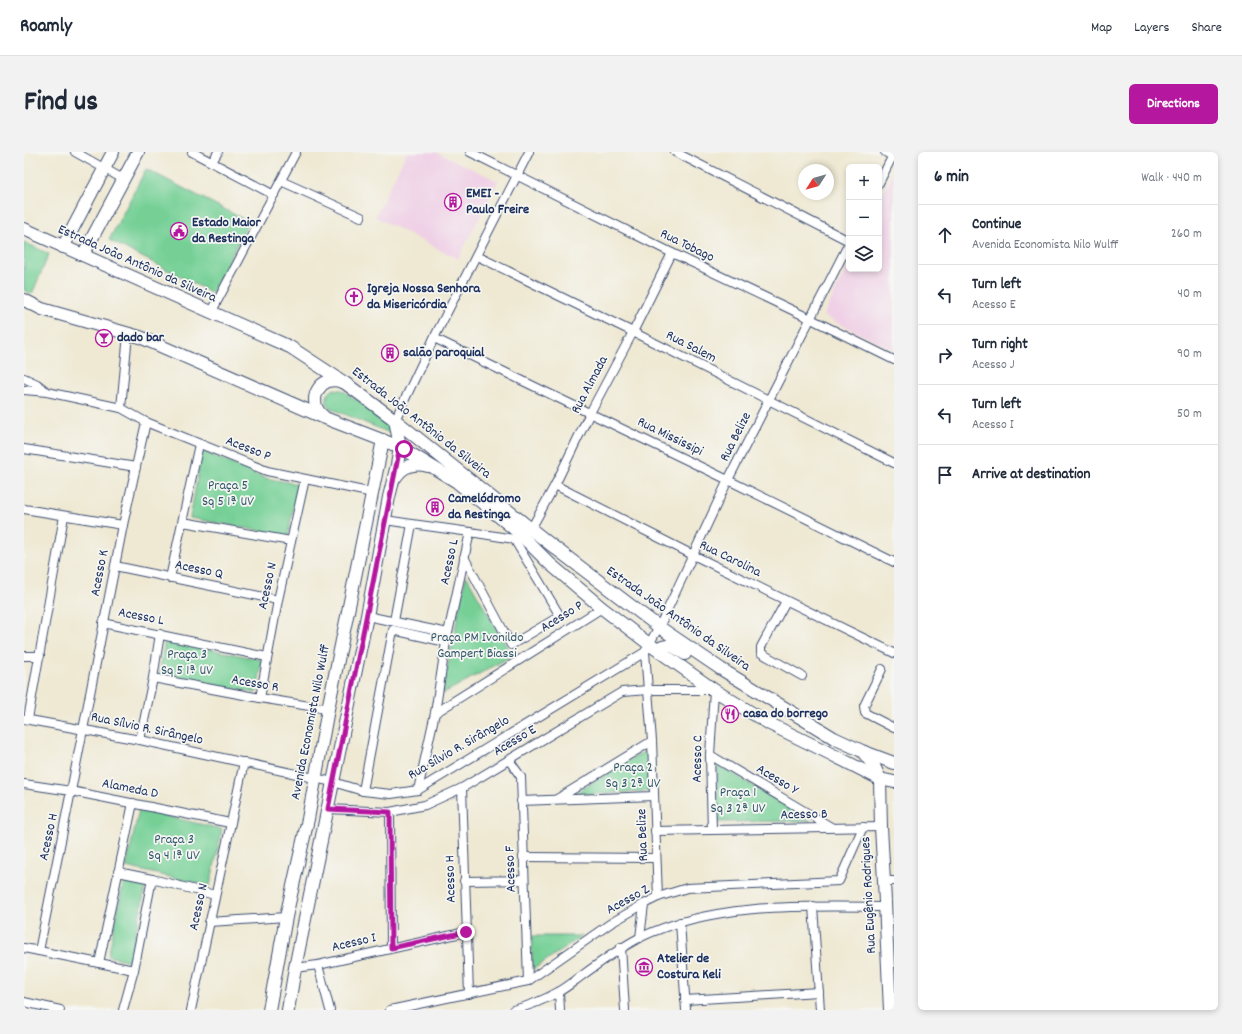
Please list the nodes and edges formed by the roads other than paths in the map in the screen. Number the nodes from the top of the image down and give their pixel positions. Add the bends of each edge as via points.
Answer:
1 (74, 152) edge
2 (113, 152) edge
3 (138, 152) edge
4 (192, 152) edge
5 (218, 152) edge
6 (296, 152) edge
7 (470, 152) edge
8 (529, 152) edge
9 (675, 152) edge
10 (885, 152) edge
11 (893, 155) edge
12 (212, 162) junction
13 (104, 168) junction
14 (518, 175) junction
15 (882, 177) edge
16 (123, 179) junction
17 (281, 181) junction
18 (274, 195) junction
19 (360, 217) dead end
20 (24, 229) edge
21 (846, 240) edge
22 (63, 247) junction
23 (846, 248) edge
24 (672, 253) junction
25 (83, 256) junction
26 (477, 256) junction
27 (24, 300) edge
28 (211, 313) junction
29 (811, 319) junction
30 (633, 332) junction
31 (128, 334) junction
32 (434, 338) junction
33 (894, 360) edge
34 (24, 378) edge
35 (345, 383) junction
36 (24, 390) edge
37 (46, 392) junction
38 (769, 401) junction
39 (121, 408) junction
40 (590, 413) junction
41 (325, 418) junction
42 (395, 420) junction
43 (146, 422) junction
44 (383, 440) junction
45 (199, 444) junction
46 (400, 447) junction
47 (24, 449) edge
48 (894, 463) edge
49 (429, 466) junction
50 (136, 467) junction
51 (305, 479) junction
52 (728, 480) junction
53 (393, 481) junction
54 (555, 485) junction
55 (373, 494) junction
56 (24, 509) edge
57 (64, 516) junction
58 (385, 520) junction
59 (182, 522) junction
60 (412, 524) junction
61 (123, 525) junction
62 (532, 529) junction
63 (470, 532) junction
64 (516, 536) junction
65 (291, 541) junction
66 (693, 555) junction
67 (464, 557) junction
68 (894, 562) edge
69 (115, 566) junction
70 (170, 578) junction
71 (278, 600) junction
72 (786, 601) junction
73 (602, 608) junction
74 (367, 616) junction
75 (394, 621) junction
76 (103, 623) junction
77 (659, 627) junction
78 (160, 634) junction
79 (647, 648) junction
80 (660, 652) junction
81 (894, 653) edge
82 (24, 656) edge
83 (40, 656) junction
84 (267, 657) junction
85 (721, 669) junction
86 (882, 669) dead end
87 (802, 676) dead end
88 (153, 678) junction
89 (648, 690) junction
90 (714, 690) junction
91 (260, 698) junction
92 (328, 709) junction
93 (435, 713) junction
94 (26, 719) edge
95 (894, 728) edge
96 (83, 729) junction
97 (140, 740) junction
98 (652, 741) junction
99 (862, 752) junction
100 (710, 756) junction
101 (509, 760) junction
102 (893, 760) edge
103 (244, 762) junction
104 (316, 779) junction
105 (880, 779) junction
106 (333, 782) junction
107 (894, 782) edge
108 (24, 784) edge
109 (462, 788) junction
110 (418, 790) junction
111 (71, 791) junction
112 (363, 791) junction
113 (654, 796) junction
114 (556, 799) junction
115 (522, 801) junction
116 (133, 803) junction
117 (328, 809) junction
118 (390, 812) junction
119 (230, 823) junction
120 (831, 827) junction
121 (863, 827) junction
122 (881, 827) junction
123 (712, 829) junction
124 (655, 831) junction
125 (524, 857) junction
126 (656, 858) junction
127 (118, 872) junction
128 (152, 878) junction
129 (524, 880) junction
130 (464, 881) junction
131 (889, 881) edge
132 (215, 895) junction
133 (658, 897) junction
134 (644, 904) junction
135 (813, 906) junction
136 (885, 907) junction
137 (286, 917) junction
138 (209, 922) junction
139 (680, 922) junction
140 (466, 932) junction
141 (640, 938) junction
142 (621, 947) junction
143 (24, 948) edge
144 (391, 948) junction
145 (38, 951) junction
146 (99, 963) junction
147 (318, 965) junction
148 (295, 968) junction
149 (134, 970) junction
150 (891, 971) edge
151 (528, 981) junction
152 (559, 992) junction
153 (819, 992) junction
154 (469, 994) junction
155 (685, 1000) junction
156 (24, 1002) edge
157 (60, 1010) edge
158 (124, 1010) edge
159 (191, 1010) edge
160 (269, 1010) edge
161 (288, 1010) edge
162 (330, 1010) edge
163 (390, 1010) edge
164 (513, 1010) edge
165 (560, 1010) edge
166 (625, 1010) edge
167 (686, 1010) edge
168 (820, 1010) edge
169 (890, 1010) edge

1 - 13 street
2 - 13 main road
3 - 16 main road
4 - 12 street
5 - 12 street
6 - 17 street
7 - 14 street, Rua Tobago
8 - 14 street
9 - 21 street
10 - 11 street
11 - 15 street
12 - 18 street
13 - 16 street
13 - 22 main road
14 - 24 street, Rua Tobago
14 - 26 street
16 - 25 main road
17 - 18 street
17 - 19 street
18 - 28 street
20 - 22 main road, Estrada João Antônio da Silveira
22 - 25 main road, Estrada João Antônio da Silveira
23 - 29 street, Rua Belize
24 - 29 street, Rua Tobago
24 - 30 street, Rua Almada
25 - 28 main road, Estrada João Antônio da Silveira
26 - 30 street, Rua Salem
26 - 32 street
27 - 31 main road, Estrada João Antônio da Silveira via 42,309
28 - 35 main road, Estrada João Antônio da Silveira via 290,347
29 - 33 street, Rua Tobago
29 - 38 street, Rua Belize
30 - 38 street, Rua Salem
30 - 40 street, Rua Almada
31 - 39 street
31 - 41 main road, Estrada João Antônio da Silveira
32 - 40 street, Rua Mississipi
32 - 42 street
34 - 37 street
35 - 41 main road via 339,380 327,382 317,390 315,402 320,414
35 - 42 main road, Estrada João Antônio da Silveira
36 - 37 street, Acesso P
37 - 39 street, Acesso P
38 - 48 street, Rua Salem
38 - 52 street, Rua Belize
39 - 43 street, Acesso P
40 - 52 street, Rua Mississipi
40 - 54 street, Rua Almada
41 - 44 main road, Estrada João Antônio da Silveira
42 - 46 main road
42 - 62 main road, Estrada João Antônio da Silveira
43 - 45 street, Acesso P
43 - 50 street, Acesso K
44 - 46 main road, Estrada João Antônio da Silveira
44 - 55 main road, Avenida Economista Nilo Wulff
45 - 51 street, Acesso P via 267,471
45 - 59 street
46 - 49 main road, Estrada João Antônio da Silveira
46 - 53 main road
47 - 50 street
49 - 53 main road via 412,464 404,467
49 - 64 main road, Estrada João Antônio da Silveira via 457,482
50 - 61 street, Acesso K
51 - 55 street, Acesso P
51 - 65 street, Acesso N
52 - 66 street, Rua Belize
52 - 68 street, Rua Mississipi
53 - 58 main road
54 - 62 street, Rua Almada
54 - 66 street, Rua Carolina
55 - 92 main road, Avenida Economista Nilo Wulff
56 - 57 street
57 - 61 street
57 - 83 street
58 - 60 street, Acesso L
58 - 74 main road
59 - 65 street
59 - 70 street
60 - 63 street, Acesso L
60 - 75 street
61 - 69 street, Acesso K
62 - 77 main road, Estrada João Antônio da Silveira
63 - 64 street
63 - 67 street, Acesso L
64 - 67 street via 560,616 511,645
64 - 73 main road, Estrada João Antônio da Silveira
65 - 71 street, Acesso N
66 - 72 street, Rua Carolina
66 - 77 street, Rua Belize
67 - 75 street, Acesso L via 448,633
69 - 70 street, Acesso Q
69 - 76 street, Acesso K
70 - 71 street, Acesso Q
71 - 84 street, Acesso N
72 - 81 street, Rua Carolina
72 - 87 street via 760,650 761,653
73 - 79 main road, Estrada João Antônio da Silveira
73 - 93 street, Acesso P
74 - 75 street
74 - 106 main road
76 - 78 street, Acesso L
76 - 96 street, Acesso K
77 - 79 street, Rua Belize
77 - 85 main road, Estrada João Antônio da Silveira
78 - 84 street, Acesso L
78 - 88 street
79 - 80 main road, Estrada João Antônio da Silveira
79 - 89 street, Rua Belize
79 - 110 street, Rua Sílvio R. Sirângelo
80 - 85 main road via 662,647 671,645 698,661
80 - 90 main road, Estrada João Antônio da Silveira
82 - 83 street
83 - 94 street
84 - 91 street, Acesso N
85 - 99 main road, Estrada João Antônio da Silveira via 834,738
86 - 95 street via 864,709
88 - 91 street, Acesso R
88 - 97 street
89 - 90 street, Acesso E
89 - 98 street, Rua Belize
89 - 101 street, Acesso E via 622,692
90 - 100 street, Acesso C
90 - 105 main road, Estrada João Antônio da Silveira via 770,724
91 - 92 street, Acesso R
92 - 104 main road, Avenida Economista Nilo Wulff
93 - 110 street
93 - 112 street via 446,642 393,630
94 - 96 street, Rua Sílvio R. Sirângelo
96 - 97 street, Rua Sílvio R. Sirângelo
96 - 111 street, Acesso H
97 - 103 street, Rua Sílvio R. Sirângelo
98 - 113 street, Rua Belize
98 - 114 street
99 - 102 main road, Estrada João Antônio da Silveira
99 - 105 main road via 874,766
100 - 120 street, Acesso Y
100 - 123 street, Acesso C
101 - 109 street, Acesso E
101 - 115 street, Acesso F via 521,778
103 - 104 street, Rua Sílvio R. Sirângelo
103 - 119 street, Acesso N
104 - 106 street, Rua Sílvio R. Sirângelo
104 - 137 main road, Avenida Economista Nilo Wulff
105 - 107 main road, Estrada João Antônio da Silveira
105 - 122 main road, Rua Eugênio Rodrigues
106 - 112 street, Rua Sílvio R. Sirângelo
106 - 117 main road
108 - 111 street, Alameda D
109 - 118 street, Acesso E via 425,805
109 - 130 street, Acesso H
110 - 112 street, Rua Sílvio R. Sirângelo via 391,794
111 - 116 street, Alameda D
111 - 145 street, Acesso H
113 - 114 street
113 - 124 street, Rua Belize
114 - 115 street
115 - 125 street, Acesso F
116 - 119 street, Alameda D
116 - 127 street
117 - 118 street, Acesso E
117 - 148 main road
118 - 144 street
119 - 132 street, Acesso N
120 - 121 street, Acesso B
120 - 123 street, Acesso B
121 - 122 street, Acesso B
121 - 133 street, Acesso Z via 839,881 687,888
122 - 131 main road, Rua Eugênio Rodrigues
123 - 124 street, Acesso B
124 - 126 street, Rua Belize
125 - 126 street
125 - 129 street, Acesso F
126 - 133 street, Rua Belize
127 - 128 street
127 - 146 street
128 - 132 street
128 - 149 street
129 - 130 street
129 - 151 street, Acesso F
130 - 140 street, Acesso H
131 - 136 main road, Rua Eugênio Rodrigues
132 - 138 street, Acesso N
133 - 134 street, Acesso Z
134 - 141 street
134 - 151 street, Acesso Z via 611,923
135 - 136 street
135 - 139 street via 728,911
135 - 153 street
136 - 150 main road, Rua Eugênio Rodrigues
137 - 138 street
137 - 160 main road, Avenida Economista Nilo Wulff
138 - 159 street, Acesso N
139 - 141 street
139 - 155 street
140 - 144 street, Acesso I
140 - 154 street, Acesso H
141 - 142 street
142 - 152 street
142 - 166 street
143 - 145 street
144 - 147 street, Acesso I
145 - 146 street
146 - 149 street
147 - 148 street, Acesso I
147 - 162 street
148 - 161 main road
149 - 158 street
150 - 169 main road, Rua Eugênio Rodrigues
151 - 154 street, Acesso Z
152 - 164 street via 527,1007
152 - 165 street
153 - 155 street
153 - 168 street
154 - 163 street, Acesso Z
155 - 167 street
156 - 157 street

